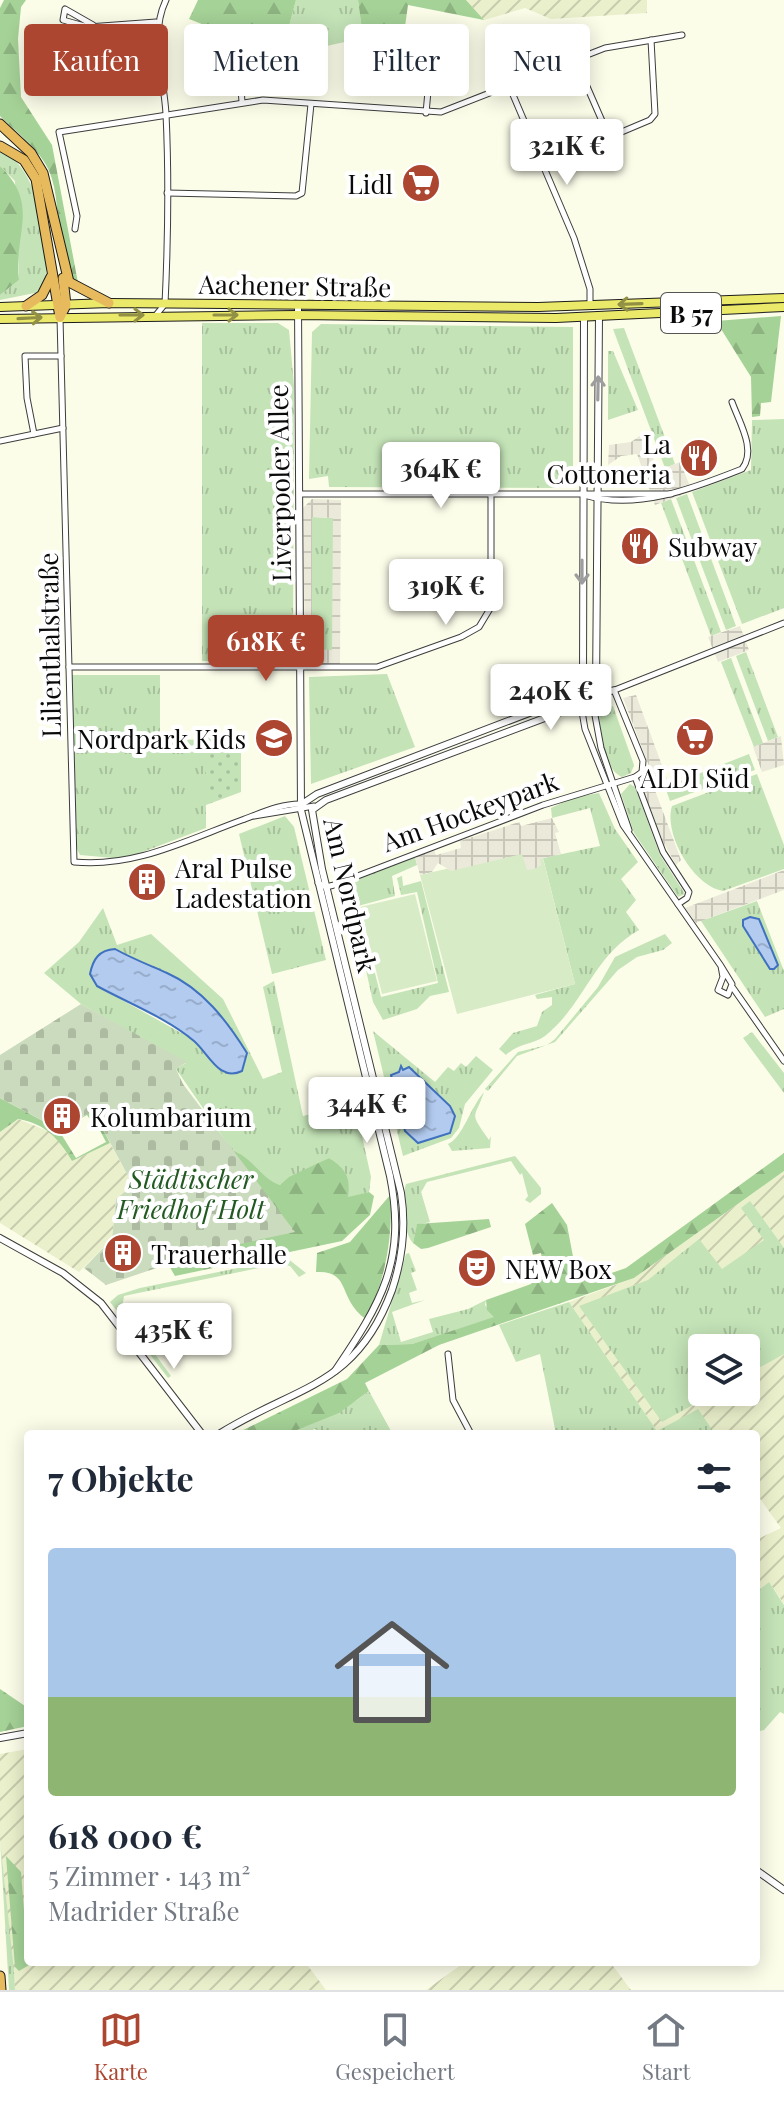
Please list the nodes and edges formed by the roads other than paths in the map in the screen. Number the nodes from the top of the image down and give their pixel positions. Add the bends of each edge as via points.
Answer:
1 (166, 0) edge
2 (156, 22) junction
3 (114, 24) edge
4 (93, 25) joint
5 (682, 35) dead end
6 (651, 40) junction
7 (590, 54) edge
8 (590, 93) edge
9 (242, 96) edge
10 (428, 96) edge
11 (485, 96) edge
12 (515, 96) edge
13 (242, 102) junction
14 (311, 104) junction
15 (166, 113) junction
16 (426, 113) junction
17 (0, 124) edge
18 (609, 137) junction
19 (0, 146) edge
20 (541, 166) junction
21 (167, 193) junction
22 (75, 229) dead end
23 (61, 258) junction
24 (52, 270) junction
25 (784, 298) edge
26 (109, 303) junction
27 (165, 304) junction
28 (298, 304) junction
29 (61, 305) junction
30 (591, 305) junction
31 (26, 306) junction
32 (500, 306) junction
33 (0, 307) edge
34 (784, 307) edge
35 (156, 315) junction
36 (297, 315) junction
37 (478, 316) junction
38 (60, 317) junction
39 (584, 317) junction
40 (599, 317) junction
41 (0, 319) edge
42 (61, 356) junction
43 (732, 402) dead end
44 (63, 428) junction
45 (34, 434) junction
46 (0, 441) edge
47 (300, 494) junction
48 (491, 495) junction
49 (582, 495) junction
50 (597, 495) junction
51 (784, 623) edge
52 (69, 667) junction
53 (301, 667) junction
54 (614, 690) junction
55 (596, 691) junction
56 (579, 694) junction
57 (592, 699) junction
58 (582, 704) junction
59 (635, 777) junction
60 (614, 784) junction
61 (605, 785) junction
62 (299, 792) junction
63 (288, 805) junction
64 (305, 809) junction
65 (253, 816) junction
66 (632, 838) junction
67 (322, 869) junction
68 (340, 879) junction
69 (318, 883) junction
70 (326, 887) junction
71 (678, 904) junction
72 (721, 966) junction
73 (733, 988) junction
74 (784, 1061) edge
75 (0, 1238) edge
76 (448, 1354) dead end
77 (333, 1374) junction
78 (199, 1430) edge
79 (227, 1430) edge
80 (469, 1430) edge
81 (24, 1734) edge
82 (0, 1738) edge
83 (760, 1873) edge
84 (784, 1890) edge
85 (0, 1976) edge
86 (1, 1990) edge

1 - 2 street
2 - 3 street
2 - 15 street
4 - 4 street via 63,20 65,9 79,20
5 - 6 street
6 - 7 street
6 - 18 street via 655,114
8 - 18 street
9 - 13 street
10 - 16 street
11 - 16 street
12 - 20 street
13 - 14 street
13 - 15 street
14 - 16 street
14 - 21 street via 302,193
15 - 21 street
15 - 22 street via 59,132 77,216
17 - 23 highway via 31,153 43,173
18 - 20 street
19 - 24 highway via 19,155 36,179
20 - 30 street via 574,238
21 - 27 street
23 - 26 highway via 76,289
23 - 29 highway
24 - 29 highway
24 - 31 highway via 45,292
25 -> 30 main road, B 57
26 - 27 main road, Aachener Straße / B 57
26 - 29 main road, Aachener Straße / B 57
27 - 28 main road, Aachener Straße / B 57
27 - 35 street
28 - 32 main road, Aachener Straße / B 57
28 - 36 street, Liverpooler Allee
29 - 31 main road, Aachener Straße / B 57
29 - 38 highway
30 - 32 main road, Aachener Straße / B 57
30 - 39 main road
30 - 40 main road
31 - 33 main road, Aachener Straße / B 57
32 - 37 main road via 499,313
34 - 40 main road, B 57
35 -> 36 main road, Aachener Straße / B 57
38 -> 35 main road, Aachener Straße / B 57
36 - 37 main road, Aachener Straße / B 57
36 - 47 street, Liverpooler Allee
37 - 39 main road, Aachener Straße / B 57
41 -> 38 main road, Aachener Straße / B 57
38 - 42 street, Lilienthalstraße
39 - 40 main road, B 57
39 - 49 street
50 -> 40 street
42 - 44 street, Lilienthalstraße
42 - 45 street via 25,356
43 - 50 street via 747,441 742,469 655,498
44 - 45 street
44 - 52 street, Lilienthalstraße
45 - 46 street
47 - 48 street
47 - 53 street, Liverpooler Allee
48 - 49 street
48 - 53 street via 491,604 479,627 380,666
49 - 50 street
49 -> 56 street
50 - 55 street
51 - 54 street
52 - 53 street
52 - 65 street, Lilienthalstraße via 74,862 128,862
53 - 62 street, Liverpooler Allee
54 - 55 street
54 - 57 street
54 - 59 street via 643,761 642,772
55 - 56 street
55 - 57 street
56 - 58 street
56 - 64 street, Am Nordpark via 317,794
57 - 58 street, Am Nordpark
57 - 60 street
58 - 61 street
58 - 64 street, Am Nordpark
59 - 60 street, Am Hockeypark
59 - 71 street via 663,852 689,892
60 - 61 street, Am Hockeypark
60 - 66 street
61 - 66 street
61 - 68 street, Am Hockeypark
62 - 63 street
62 - 64 street, Liverpooler Allee
63 - 64 street
63 - 65 street
64 - 65 street
64 - 67 street, Am Nordpark
64 - 69 street, Am Nordpark
66 - 71 street
67 - 68 street
67 - 70 street, Am Nordpark
68 - 70 street, Am Hockeypark
69 - 70 street
69 - 77 street, Am Nordpark via 390,1176 396,1221 381,1298
70 - 77 street, Am Nordpark via 403,1219 396,1277 379,1321 360,1352
71 - 72 street
72 - 73 street
72 - 73 street via 718,990 728,995
73 - 74 street
75 - 78 street via 63,1273 101,1303
76 - 80 street via 453,1400
77 - 79 street, Am Nordpark
81 - 82 street
83 - 84 street
85 - 86 highway

